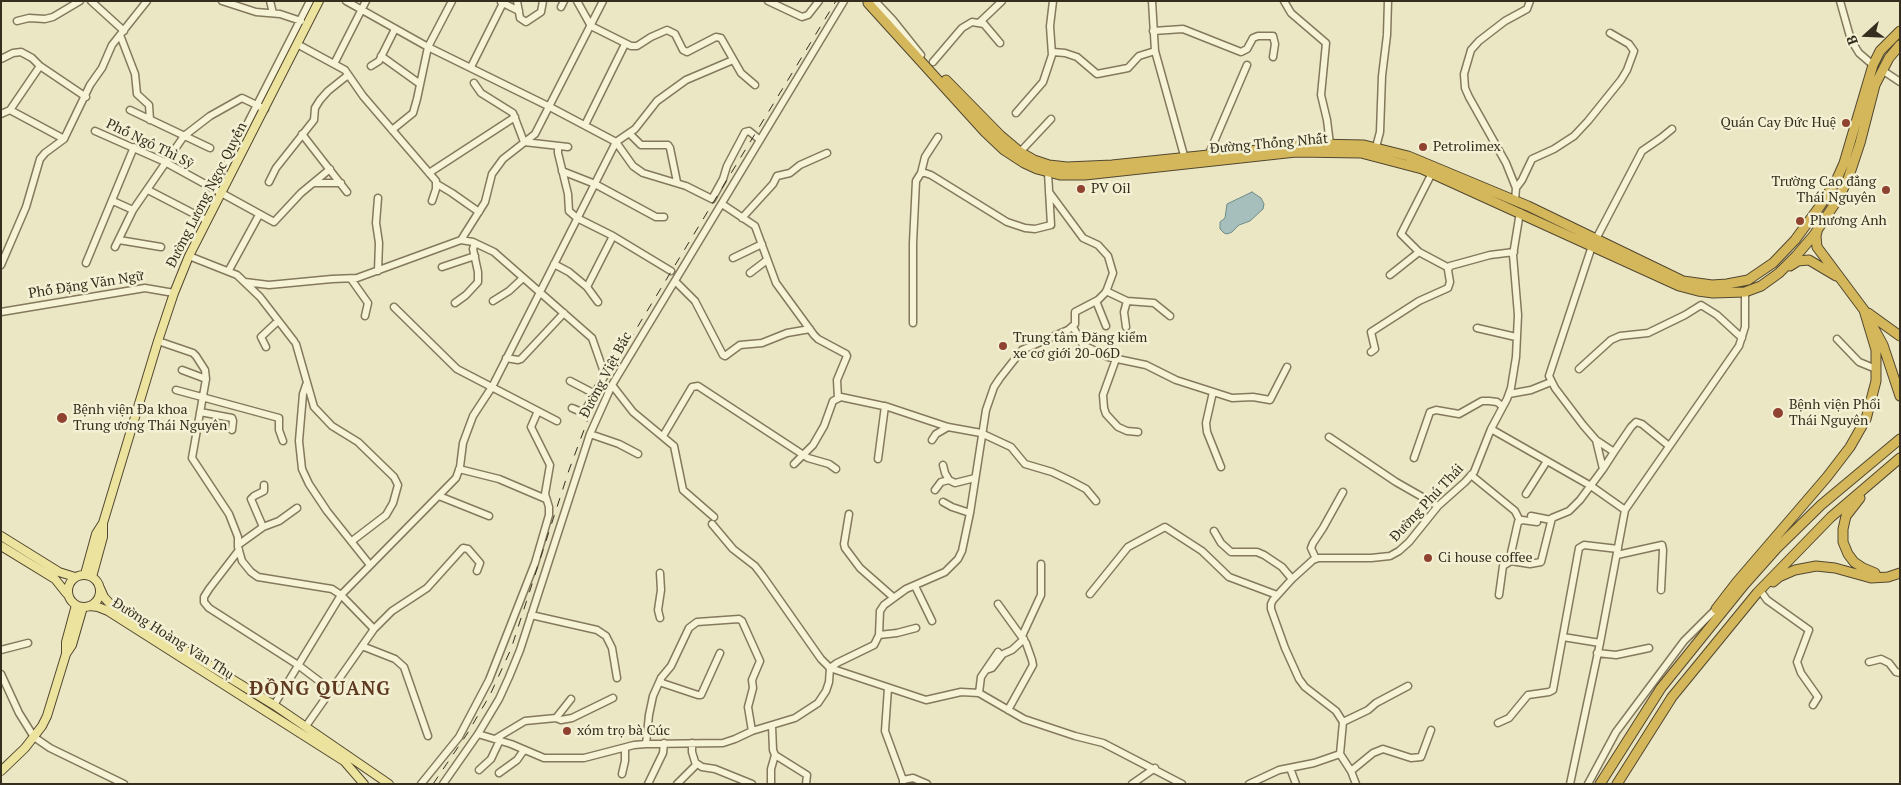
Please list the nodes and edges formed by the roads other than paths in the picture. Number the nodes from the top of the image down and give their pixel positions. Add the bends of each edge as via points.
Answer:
1 (80, 1) edge
2 (90, 1) edge
3 (147, 1) edge
4 (222, 1) edge
5 (270, 1) edge
6 (310, 1) edge
7 (319, 1) edge
8 (346, 1) edge
9 (366, 1) edge
10 (452, 1) edge
11 (517, 1) edge
12 (543, 1) edge
13 (577, 1) edge
14 (602, 1) edge
15 (768, 1) edge
16 (819, 1) edge
17 (844, 1) edge
18 (1002, 1) edge
19 (1053, 1) edge
20 (1152, 1) edge
21 (1284, 1) edge
22 (1388, 1) edge
23 (1530, 1) edge
24 (1840, 1) edge
25 (502, 2) edge
26 (868, 2) edge
27 (361, 10) junction
28 (519, 11) junction
29 (273, 13) junction
30 (17, 21) dead end
31 (304, 22) junction
32 (980, 22) junction
33 (591, 26) junction
34 (395, 29) junction
35 (1153, 31) junction
36 (1900, 31) edge
37 (122, 33) junction
38 (1610, 33) dead end
39 (1000, 43) dead end
40 (297, 44) junction
41 (625, 44) junction
42 (1900, 45) edge
43 (428, 47) junction
44 (1155, 51) junction
45 (1053, 52) junction
46 (380, 56) junction
47 (919, 57) junction
48 (1273, 57) dead end
49 (1, 59) edge
50 (733, 60) junction
51 (934, 62) dead end
52 (334, 64) junction
53 (1248, 65) dead end
54 (1873, 65) junction
55 (40, 66) junction
56 (371, 66) dead end
57 (471, 68) junction
58 (1882, 70) junction
59 (348, 75) junction
60 (1900, 82) edge
61 (474, 83) dead end
62 (420, 84) junction
63 (755, 85) dead end
64 (86, 97) junction
65 (257, 105) junction
66 (548, 106) junction
67 (265, 109) junction
68 (10, 110) junction
69 (130, 110) dead end
70 (1016, 113) dead end
71 (1, 114) edge
72 (515, 117) junction
73 (1051, 119) dead end
74 (150, 120) junction
75 (585, 125) junction
76 (1672, 129) dead end
77 (392, 130) junction
78 (95, 131) dead end
79 (629, 133) junction
80 (302, 134) junction
81 (184, 136) junction
82 (938, 137) dead end
83 (64, 139) junction
84 (760, 140) junction
85 (524, 142) junction
86 (616, 142) junction
87 (1330, 144) junction
88 (558, 146) junction
89 (134, 147) junction
90 (1376, 147) junction
91 (210, 148) dead end
92 (568, 148) dead end
93 (1020, 152) junction
94 (827, 153) dead end
95 (1208, 156) junction
96 (165, 162) junction
97 (1186, 162) junction
98 (330, 169) junction
99 (1048, 169) junction
100 (562, 171) junction
101 (429, 173) junction
102 (920, 173) junction
103 (1432, 173) junction
104 (269, 182) dead end
105 (314, 182) junction
106 (677, 182) junction
107 (341, 183) junction
108 (437, 184) junction
109 (595, 184) junction
110 (1516, 188) junction
111 (148, 190) junction
112 (217, 191) junction
113 (347, 192) dead end
114 (1049, 192) junction
115 (378, 198) dead end
116 (113, 201) junction
117 (432, 201) dead end
118 (722, 204) junction
119 (1519, 206) junction
120 (133, 210) junction
121 (479, 212) junction
122 (259, 215) junction
123 (664, 217) dead end
124 (578, 218) junction
125 (742, 218) junction
126 (1812, 218) junction
127 (206, 220) junction
128 (1820, 225) junction
129 (613, 236) junction
130 (119, 240) junction
131 (461, 240) junction
132 (1594, 242) junction
133 (475, 243) junction
134 (762, 244) junction
135 (1805, 246) junction
136 (115, 247) dead end
137 (161, 247) dead end
138 (1419, 252) junction
139 (1514, 252) junction
140 (189, 256) junction
141 (475, 256) junction
142 (1826, 257) junction
143 (733, 258) dead end
144 (1779, 258) junction
145 (767, 260) junction
146 (86, 262) dead end
147 (554, 264) junction
148 (1, 265) edge
149 (1819, 265) junction
150 (442, 267) dead end
151 (1449, 268) junction
152 (229, 270) junction
153 (378, 271) junction
154 (671, 271) dead end
155 (750, 273) dead end
156 (1779, 273) junction
157 (1390, 274) dead end
158 (523, 278) junction
159 (351, 279) junction
160 (1842, 280) junction
161 (674, 281) junction
162 (245, 282) junction
163 (587, 287) junction
164 (1743, 287) junction
165 (1106, 291) junction
166 (174, 292) junction
167 (540, 293) junction
168 (493, 301) dead end
169 (1096, 301) junction
170 (1127, 301) junction
171 (598, 302) dead end
172 (455, 303) dead end
173 (394, 307) dead end
174 (1864, 310) junction
175 (1, 312) edge
176 (564, 313) junction
177 (365, 316) dead end
178 (1170, 316) dead end
179 (278, 321) junction
180 (913, 323) dead end
181 (1106, 326) dead end
182 (1073, 327) junction
183 (1126, 327) dead end
184 (1477, 328) dead end
185 (810, 329) junction
186 (1900, 336) edge
187 (1516, 337) junction
188 (1742, 338) junction
189 (1837, 339) dead end
190 (158, 341) junction
191 (266, 347) dead end
192 (1371, 352) dead end
193 (506, 358) junction
194 (1116, 359) junction
195 (1287, 367) dead end
196 (1579, 368) dead end
197 (1876, 368) junction
198 (182, 370) dead end
199 (206, 379) junction
200 (570, 381) dead end
201 (1551, 382) junction
202 (306, 385) junction
203 (612, 385) junction
204 (492, 387) junction
205 (176, 390) dead end
206 (1213, 392) junction
207 (595, 394) junction
208 (1509, 394) junction
209 (1900, 396) edge
210 (203, 397) junction
211 (838, 398) junction
212 (885, 406) junction
213 (1502, 406) junction
214 (572, 408) dead end
215 (538, 411) junction
216 (200, 412) junction
217 (557, 421) dead end
218 (948, 427) junction
219 (1491, 429) junction
220 (232, 430) dead end
221 (1138, 432) dead end
222 (981, 433) junction
223 (590, 434) junction
224 (663, 436) junction
225 (1328, 437) dead end
226 (932, 440) dead end
227 (1596, 440) junction
228 (1900, 440) edge
229 (283, 441) dead end
230 (1668, 446) junction
231 (1614, 452) junction
232 (638, 454) dead end
233 (804, 455) junction
234 (1414, 458) dead end
235 (1900, 458) edge
236 (878, 459) dead end
237 (1546, 461) junction
238 (794, 464) dead end
239 (1900, 464) edge
240 (943, 465) dead end
241 (1220, 467) dead end
242 (459, 469) junction
243 (836, 469) dead end
244 (1603, 469) junction
245 (1471, 475) junction
246 (975, 478) junction
247 (950, 480) junction
248 (264, 485) dead end
249 (1591, 486) junction
250 (935, 490) dead end
251 (1343, 492) dead end
252 (1526, 494) dead end
253 (439, 496) junction
254 (546, 499) junction
255 (1096, 501) dead end
256 (943, 502) dead end
257 (1438, 506) junction
258 (297, 508) dead end
259 (1625, 510) junction
260 (970, 513) junction
261 (850, 514) dead end
262 (489, 516) dead end
263 (1531, 516) dead end
264 (1520, 520) junction
265 (1551, 520) junction
266 (1537, 522) dead end
267 (263, 527) junction
268 (1214, 532) dead end
269 (1, 536) edge
270 (352, 541) junction
271 (1, 546) edge
272 (239, 548) junction
273 (1617, 552) junction
274 (1316, 559) junction
275 (1508, 562) junction
276 (370, 564) junction
277 (1041, 564) dead end
278 (477, 571) dead end
279 (660, 573) dead end
280 (1900, 573) edge
281 (88, 576) junction
282 (1888, 576) junction
283 (75, 577) junction
284 (1292, 579) junction
285 (915, 586) junction
286 (100, 588) junction
287 (1661, 590) dead end
288 (1762, 593) junction
289 (1090, 594) dead end
290 (68, 595) junction
291 (340, 595) junction
292 (1277, 595) junction
293 (1499, 595) dead end
294 (893, 597) junction
295 (998, 604) dead end
296 (83, 606) junction
297 (1717, 608) junction
298 (531, 615) junction
299 (660, 618) dead end
300 (932, 620) dead end
301 (374, 628) junction
302 (916, 628) dead end
303 (878, 635) junction
304 (1563, 637) junction
305 (1023, 638) junction
306 (28, 643) dead end
307 (1600, 643) junction
308 (1714, 643) junction
309 (362, 646) junction
310 (1649, 648) dead end
311 (1, 650) edge
312 (998, 652) dead end
313 (720, 653) dead end
314 (1597, 653) junction
315 (1870, 662) dead end
316 (298, 665) junction
317 (830, 668) junction
318 (216, 669) junction
319 (986, 670) junction
320 (1900, 673) edge
321 (1, 674) edge
322 (211, 677) junction
323 (617, 678) dead end
324 (660, 681) junction
325 (1408, 686) dead end
326 (888, 688) junction
327 (1661, 688) junction
328 (332, 690) junction
329 (979, 693) junction
330 (570, 698) dead end
331 (613, 698) dead end
332 (1813, 705) dead end
333 (274, 706) junction
334 (1008, 710) junction
335 (556, 718) junction
336 (1343, 722) junction
337 (1498, 723) dead end
338 (306, 726) junction
339 (772, 726) junction
340 (1431, 730) dead end
341 (752, 731) junction
342 (478, 734) junction
343 (428, 736) dead end
344 (34, 738) junction
345 (497, 739) junction
346 (664, 743) junction
347 (692, 743) junction
348 (646, 744) junction
349 (625, 748) junction
350 (524, 750) junction
351 (1340, 754) junction
352 (775, 755) junction
353 (696, 763) junction
354 (1155, 768) junction
355 (1290, 768) junction
356 (1, 770) edge
357 (479, 770) dead end
358 (1351, 771) junction
359 (499, 773) dead end
360 (622, 774) dead end
361 (1261, 781) edge
362 (903, 782) edge
363 (124, 784) edge
364 (364, 784) edge
365 (390, 784) edge
366 (421, 784) edge
367 (443, 784) edge
368 (648, 784) edge
369 (677, 784) edge
370 (752, 784) edge
371 (771, 784) edge
372 (806, 784) edge
373 (927, 784) edge
374 (1132, 784) edge
375 (1182, 784) edge
376 (1249, 784) edge
377 (1296, 784) edge
378 (1356, 784) edge
379 (1570, 784) edge
380 (1588, 784) edge
381 (1600, 784) edge
382 (1617, 784) edge

1 - 30 street via 53,17
2 - 37 street
3 - 37 street
4 - 29 street via 256,12
5 - 29 street
6 - 31 street
7 - 31 main road, Đường Lương Ngọc Quyến
8 - 27 street
9 - 27 street
10 - 43 street
11 - 28 street
12 - 28 street via 541,12 526,22 520,18
13 - 33 street
14 - 33 street
15 - 16 street via 802,17 808,15
17 - 84 street, Đường Việt Bắc
18 - 32 street
19 - 45 street via 1050,26
20 - 35 street
21 - 87 street via 1291,13 1326,43 1321,95
22 - 90 street via 1380,132
23 - 110 street via 1527,9 1479,41 1471,50 1464,74 1469,97 1506,163
24 - 54 street via 1851,40 1859,53
25 - 28 street
25 - 57 street
26 - 47 highway, Đường Thống Nhất
27 - 34 street
27 - 52 street
29 - 31 street
31 - 40 main road, Đường Lương Ngọc Quyến
31 - 65 street
32 - 39 street
32 - 51 street via 965,25
33 - 41 street
33 - 66 street
34 - 43 street
34 - 46 street
35 - 44 street
35 - 48 street via 1183,29 1241,52 1248,49 1255,37 1273,36
36 - 54 highway via 1880,51
37 - 64 street via 112,45
37 - 74 street via 135,74 137,94 149,105
38 - 110 street via 1629,44 1634,51 1621,80 1574,136 1532,158
40 - 52 street
40 - 67 main road, Đường Lương Ngọc Quyến
41 - 50 street via 637,46 667,30 675,34 687,52 716,37 721,38
41 - 75 street
42 - 58 highway
43 - 57 street
43 - 62 street
44 - 45 street via 1139,56 1128,68 1097,74 1077,57
44 - 97 street
45 - 70 street via 1043,82
46 - 56 street via 379,61
46 - 62 street
47 - 93 highway, Đường Thống Nhất
47 - 99 highway, Đường Thống Nhất via 1004,150 1024,163
49 - 55 street via 13,52 21,52
50 - 63 street
50 - 79 street via 686,80 657,101
52 - 59 street
53 - 95 street
54 - 126 highway via 1844,163
55 - 64 street
55 - 68 street
57 - 66 street
58 - 60 street
58 - 128 highway via 1848,179
59 - 77 street
59 - 80 street via 320,100 314,120
61 - 72 street via 481,93
62 - 77 street via 412,113
64 - 83 street
65 - 67 street
65 - 81 street via 241,99 210,116
65 - 112 street
66 - 75 street
66 - 85 street via 535,134
67 - 112 main road, Đường Lương Ngọc Quyến
68 - 71 street
68 - 83 street
69 - 74 street
72 - 85 street
72 - 101 street
73 - 93 street
74 - 81 street
75 - 86 street
76 - 132 street via 1642,151
77 - 101 street
78 - 89 street, Phố Ngô Thì Sỹ
79 - 86 street
79 - 106 street via 641,144 668,145
80 - 98 street
80 - 104 street
81 - 91 street
81 - 96 street
82 - 102 street via 925,157
83 - 148 street via 40,159 26,207
84 - 106 street via 745,132 712,199
84 - 118 street, Đường Việt Bắc
85 - 88 street
85 - 121 street via 503,159 492,174 486,200
86 - 106 street via 633,166 643,173
86 - 109 street
87 - 90 highway, Đường Thống Nhất
87 - 95 highway, Đường Thống Nhất
88 - 92 street
88 - 100 street
89 - 96 street, Phố Ngô Thì Sỹ
89 - 116 street
90 - 119 highway, Đường Thống Nhất via 1408,156
93 - 99 highway, Đường Thống Nhất
94 - 125 street via 790,173 777,176
95 - 97 highway, Đường Thống Nhất
96 - 111 street
96 - 112 street, Phố Ngô Thì Sỹ
97 - 99 highway, Đường Thống Nhất
97 - 103 highway, Đường Thống Nhất via 1296,152 1361,153 1410,164
98 - 105 street
98 - 107 street
99 - 114 street
100 - 109 street
100 - 124 street via 568,209
101 - 108 street
102 - 114 street via 931,175 1000,219 1025,228 1052,225
102 - 180 street via 916,181 913,243
103 - 119 highway, Đường Thống Nhất
103 - 138 street via 1401,234
105 - 107 street
105 - 122 street via 276,222
107 - 113 street
108 - 117 street
108 - 121 street
109 - 123 street via 656,218
109 - 124 street
110 - 119 street, Đường Phú Thái
111 - 120 street
111 - 127 street
112 - 122 street, Phố Ngô Thì Sỹ
112 - 127 main road, Đường Lương Ngọc Quyến
114 - 165 street via 1083,238 1098,245 1108,256 1112,274
115 - 153 street
116 - 120 street
116 - 146 street
118 - 125 street
118 - 161 street, Đường Việt Bắc
119 - 132 highway, Đường Thống Nhất
119 - 139 street, Đường Phú Thái
120 - 130 street
121 - 131 street
122 - 152 street
124 - 129 street
124 - 147 street
125 - 134 street via 755,226
126 - 135 highway via 1804,235
126 - 144 highway
127 - 140 main road, Đường Lương Ngọc Quyến
128 - 135 highway
128 - 142 highway via 1816,242
129 - 154 street
129 - 163 street
130 - 136 street
130 - 137 street
131 - 133 street
131 - 153 street
132 - 164 highway, Đường Thống Nhất via 1683,281
132 - 201 street via 1549,376
133 - 141 street
133 - 158 street via 494,252
134 - 143 street
134 - 145 street
135 - 142 highway
135 - 144 highway
135 - 149 highway
135 - 156 highway
138 - 151 street
138 - 157 street
139 - 151 street via 1482,257
139 - 187 street, Đường Phú Thái
140 - 152 street
140 - 166 main road, Đường Lương Ngọc Quyến
141 - 150 street
141 - 172 street via 478,284
142 - 160 highway
144 - 164 highway
145 - 155 street
145 - 185 street via 779,290
147 - 163 street
147 - 167 street
149 - 156 highway via 1804,260
149 - 160 highway
151 - 192 street via 1448,288 1419,301 1371,332 1374,347
152 - 162 street
153 - 159 street
156 - 164 highway via 1761,286
158 - 167 street
158 - 168 street
159 - 162 street via 269,285
159 - 177 street via 368,303
160 - 174 highway
161 - 185 street via 695,301 723,355 728,356 740,345 762,343
161 - 203 street, Đường Việt Bắc
162 - 179 street
163 - 171 street
164 - 188 street via 1746,309
165 - 169 street
165 - 170 street
166 - 175 street, Phố Đặng Văn Ngữ via 145,288
166 - 190 main road, Đường Lương Ngọc Quyến
167 - 176 street
167 - 193 street
169 - 181 street
169 - 182 street via 1075,312
170 - 178 street via 1154,304
170 - 183 street via 1124,312
173 - 204 street via 456,369
174 - 186 highway
174 - 197 highway via 1876,350
174 - 209 highway via 1884,346
176 - 193 street via 521,359
176 - 207 street via 594,340 605,375
179 - 191 street via 261,337
179 - 202 street via 295,343
182 - 194 street via 1087,348
182 - 222 street via 1022,350 994,387
184 - 187 street
185 - 211 street via 818,339 847,356 837,380
187 - 208 street, Đường Phú Thái
188 - 196 street via 1717,314 1702,305 1648,333 1614,338
188 - 230 street
189 - 197 street via 1859,362
190 - 199 street via 196,356 205,370
190 - 281 main road, Đường Lương Ngọc Quyến via 103,523 103,537
193 - 204 street
194 - 206 street via 1152,368
194 - 221 street via 1103,395 1104,408 1118,427
195 - 206 street via 1270,400 1232,398
197 - 297 highway via 1876,382 1866,419 1850,447
198 - 199 street
199 - 210 street
200 - 207 street
201 - 208 street
201 - 227 street
202 - 270 street via 300,441 302,469 327,511
202 - 270 street via 314,408 322,417 358,442 398,484 386,515
203 - 223 street, Đường Việt Bắc
203 - 224 street via 632,412
204 - 215 street
204 - 242 street via 473,416 463,443
205 - 210 street
206 - 241 street via 1206,422
207 - 214 street via 585,411
208 - 213 street, Đường Phú Thái
210 - 216 street
210 - 229 street via 279,418
211 - 212 street
211 - 233 street via 833,401 824,426
212 - 218 street
212 - 236 street
213 - 219 street, Đường Phú Thái
213 - 234 street via 1497,402 1482,401 1459,414 1430,412
215 - 217 street
215 - 254 street via 532,427 550,466
216 - 220 street via 232,418
216 - 272 street via 192,458 229,514
218 - 222 street
218 - 226 street
219 - 237 street
219 - 245 street, Đường Phú Thái
222 - 246 street
222 - 255 street via 1011,447 1025,464 1052,472 1086,489
223 - 232 street
223 - 298 street, Đường Việt Bắc
224 - 233 street via 692,387 698,386
224 - 317 street via 676,449 683,490 713,521 733,549 755,566
225 - 257 street
227 - 231 street
227 - 244 street
228 - 327 highway via 1822,505 1777,548
230 - 231 street via 1636,422
230 - 259 street
231 - 244 street
233 - 238 street
233 - 243 street
235 - 308 highway via 1831,517 1757,593
237 - 249 street
237 - 252 street
239 - 282 highway via 1853,505 1843,529 1848,554 1854,562 1872,573
240 - 247 street
242 - 253 street via 456,478
242 - 254 street via 499,479
244 - 249 street
245 - 257 street, Đường Phú Thái
245 - 264 street via 1515,511
246 - 247 street via 955,483
246 - 260 street
247 - 250 street via 941,482
248 - 267 street via 264,491 251,499
249 - 259 street
249 - 265 street via 1570,510
251 - 274 street via 1313,543 1311,548
253 - 262 street
253 - 276 street
254 - 366 street via 548,514 534,562 489,680 455,742
256 - 260 street
257 - 274 street, Đường Phú Thái via 1409,542 1394,554 1372,558
258 - 267 street via 279,521
259 - 273 street
260 - 285 street via 958,559 945,572
261 - 294 street via 845,548 860,568
263 - 265 street
264 - 266 street
264 - 275 street via 1516,524
265 - 275 street via 1540,563
267 - 272 street
268 - 284 street via 1231,552 1264,555 1282,567
269 - 283 main road via 60,572
270 - 276 street
271 - 290 main road via 55,579
272 - 291 street via 242,561 258,577 332,589
272 - 316 street via 208,589 204,602
273 - 287 street via 1662,545
273 - 304 street via 1584,544 1579,547
273 - 307 street
274 - 284 street
275 - 293 street via 1503,567
276 - 291 street
277 - 305 street via 1041,594
278 - 301 street via 480,563 468,549 463,548 428,588 392,611
279 - 299 street
280 - 282 highway
281 - 283 main road
281 - 286 main road
282 - 288 highway via 1871,578 1816,566 1779,577
283 - 290 main road via 68,585
284 - 292 street
285 - 294 street
285 - 300 street
286 - 296 main road via 98,599
286 - 318 main road, Đường Hoàng Văn Thụ via 111,605
288 - 308 highway via 1734,626
288 - 332 street via 1809,630 1797,662 1800,673 1818,696
289 - 292 street via 1128,547 1165,528 1202,551 1229,577
290 - 296 main road
291 - 301 street
291 - 316 street
292 - 336 street via 1272,600 1271,609 1299,679 1336,711
294 - 303 street via 880,611
295 - 305 street
296 - 322 main road, Đường Hoàng Văn Thụ via 108,611
296 - 344 main road via 66,642 66,654 47,716
297 - 327 highway
297 - 380 street via 1684,641 1612,737
298 - 323 street via 597,630 606,636 612,648
298 - 342 street, Đường Việt Bắc via 509,677
301 - 309 street
302 - 303 street
303 - 317 street via 872,647
304 - 307 street
304 - 337 street via 1552,690 1528,695 1509,718
305 - 319 street
305 - 334 street via 1033,665
306 - 311 street
307 - 314 street
308 - 382 highway via 1672,697
309 - 328 street
309 - 343 street via 395,659 404,667
310 - 314 street via 1616,654
312 - 319 street
313 - 324 street via 701,694
314 - 379 street
315 - 320 street via 1881,659
316 - 328 street
316 - 333 street
317 - 326 street
317 - 339 street via 826,691 818,703 795,718
318 - 322 main road
318 - 333 main road, Đường Hoàng Văn Thụ
319 - 329 street via 981,677
321 - 344 street
322 - 364 main road, Đường Hoàng Văn Thụ via 344,761
324 - 341 street via 692,624 741,619 760,661 752,680 748,707
324 - 348 street via 651,704
325 - 336 street
326 - 329 street via 926,700 961,692
326 - 362 street via 885,731
327 - 381 highway
328 - 338 street
329 - 334 street
330 - 335 street
331 - 335 street via 572,718
333 - 338 main road, Đường Hoàng Văn Thụ
334 - 354 street via 1024,719 1103,743
335 - 345 street via 525,721
336 - 351 street
338 - 365 main road, Đường Hoàng Văn Thụ
339 - 341 street
339 - 352 street
340 - 358 street via 1421,757 1411,758 1384,749 1373,753
341 - 347 street via 722,743
342 - 345 street
342 - 367 street, Đường Việt Bắc
344 - 356 main road
344 - 363 street
345 - 350 street
345 - 357 street via 491,760
346 - 347 street
346 - 348 street
346 - 368 street via 663,753
347 - 353 street
348 - 349 street
349 - 350 street via 584,758 544,758
349 - 360 street
350 - 359 street via 517,760
351 - 355 street
351 - 358 street
352 - 371 street
352 - 372 street via 807,776
353 - 369 street
353 - 370 street
354 - 374 street
354 - 375 street
355 - 361 street
355 - 377 street
358 - 378 street
361 - 376 street
362 - 373 street via 913,778

